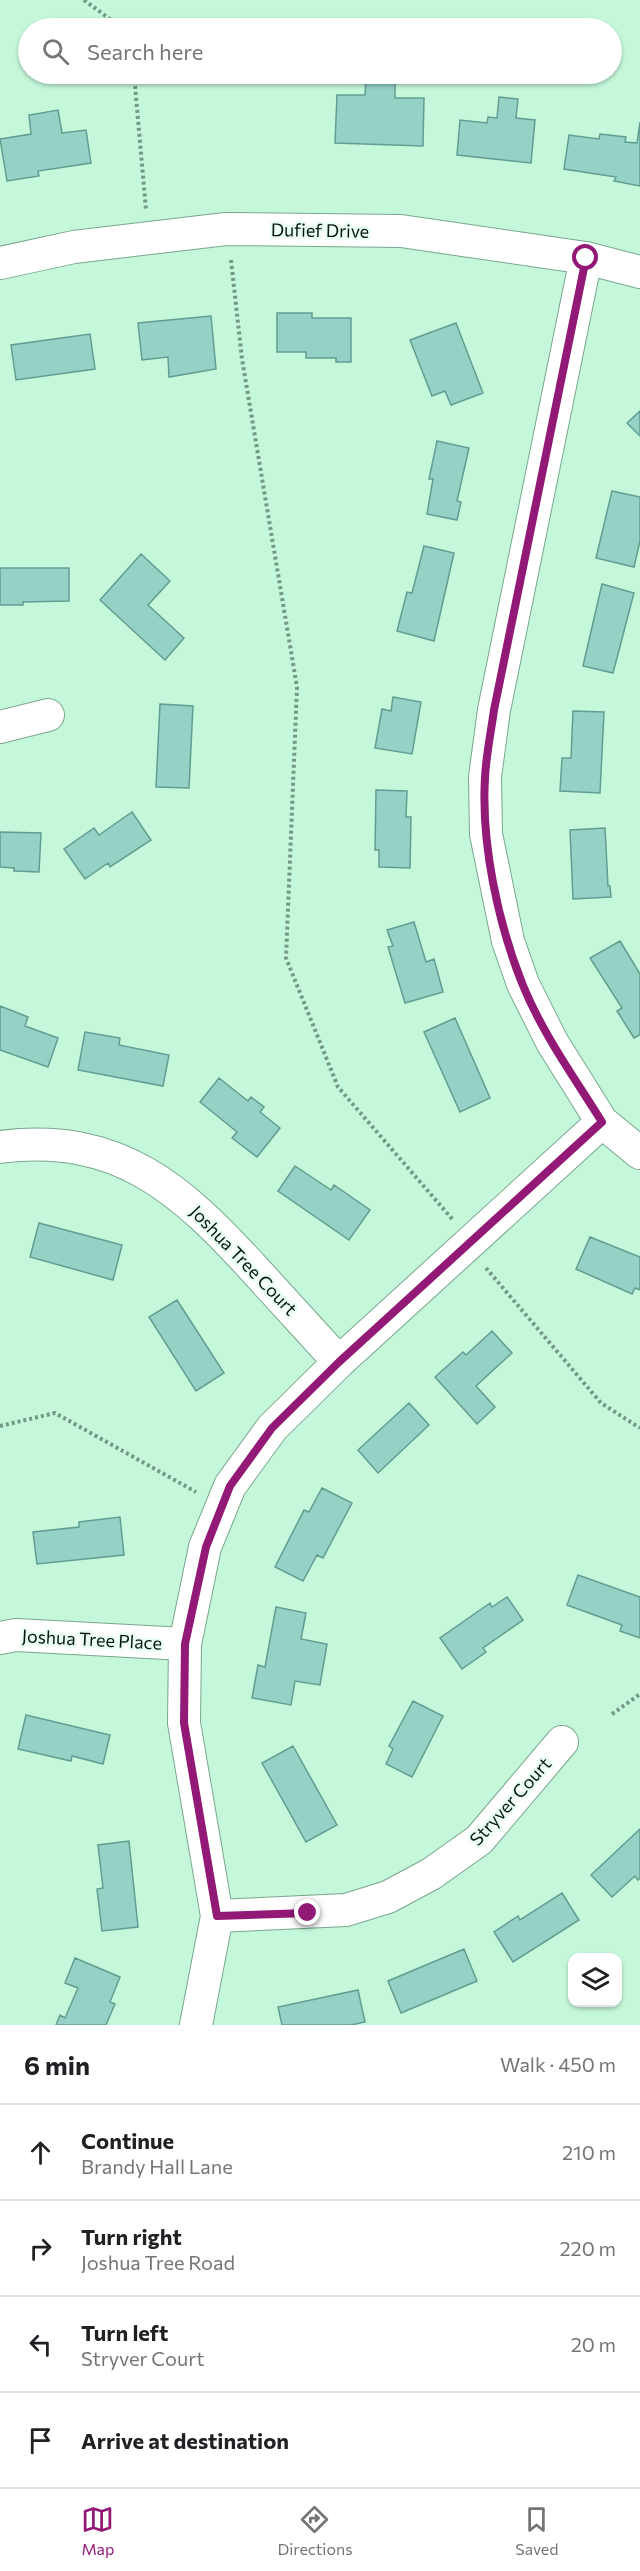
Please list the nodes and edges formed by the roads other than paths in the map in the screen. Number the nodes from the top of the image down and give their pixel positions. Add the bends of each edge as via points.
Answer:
1 (586, 258) junction
2 (0, 263) edge
3 (640, 272) edge
4 (48, 716) dead end
5 (0, 727) edge
6 (602, 1122) junction
7 (0, 1147) edge
8 (640, 1153) edge
9 (339, 1362) junction
10 (0, 1638) edge
11 (185, 1644) junction
12 (562, 1742) dead end
13 (217, 1916) junction
14 (196, 2025) edge

1 - 2 street, Dufief Drive via 401,231 226,229 74,247
1 - 3 street, Dufief Drive
1 - 6 street via 494,710 485,789 486,834 492,867 508,941 523,984 552,1042
4 - 5 street
6 - 8 street
6 - 9 street
7 - 9 street, Joshua Tree Court via 21,1144 85,1149 125,1161 172,1189 213,1224
9 - 11 street via 272,1428 230,1486 206,1547
10 - 11 street, Joshua Tree Place via 16,1635
11 - 13 street via 184,1723
12 - 13 street, Stryver Court via 479,1840 431,1874 388,1897 346,1910
13 - 14 street

